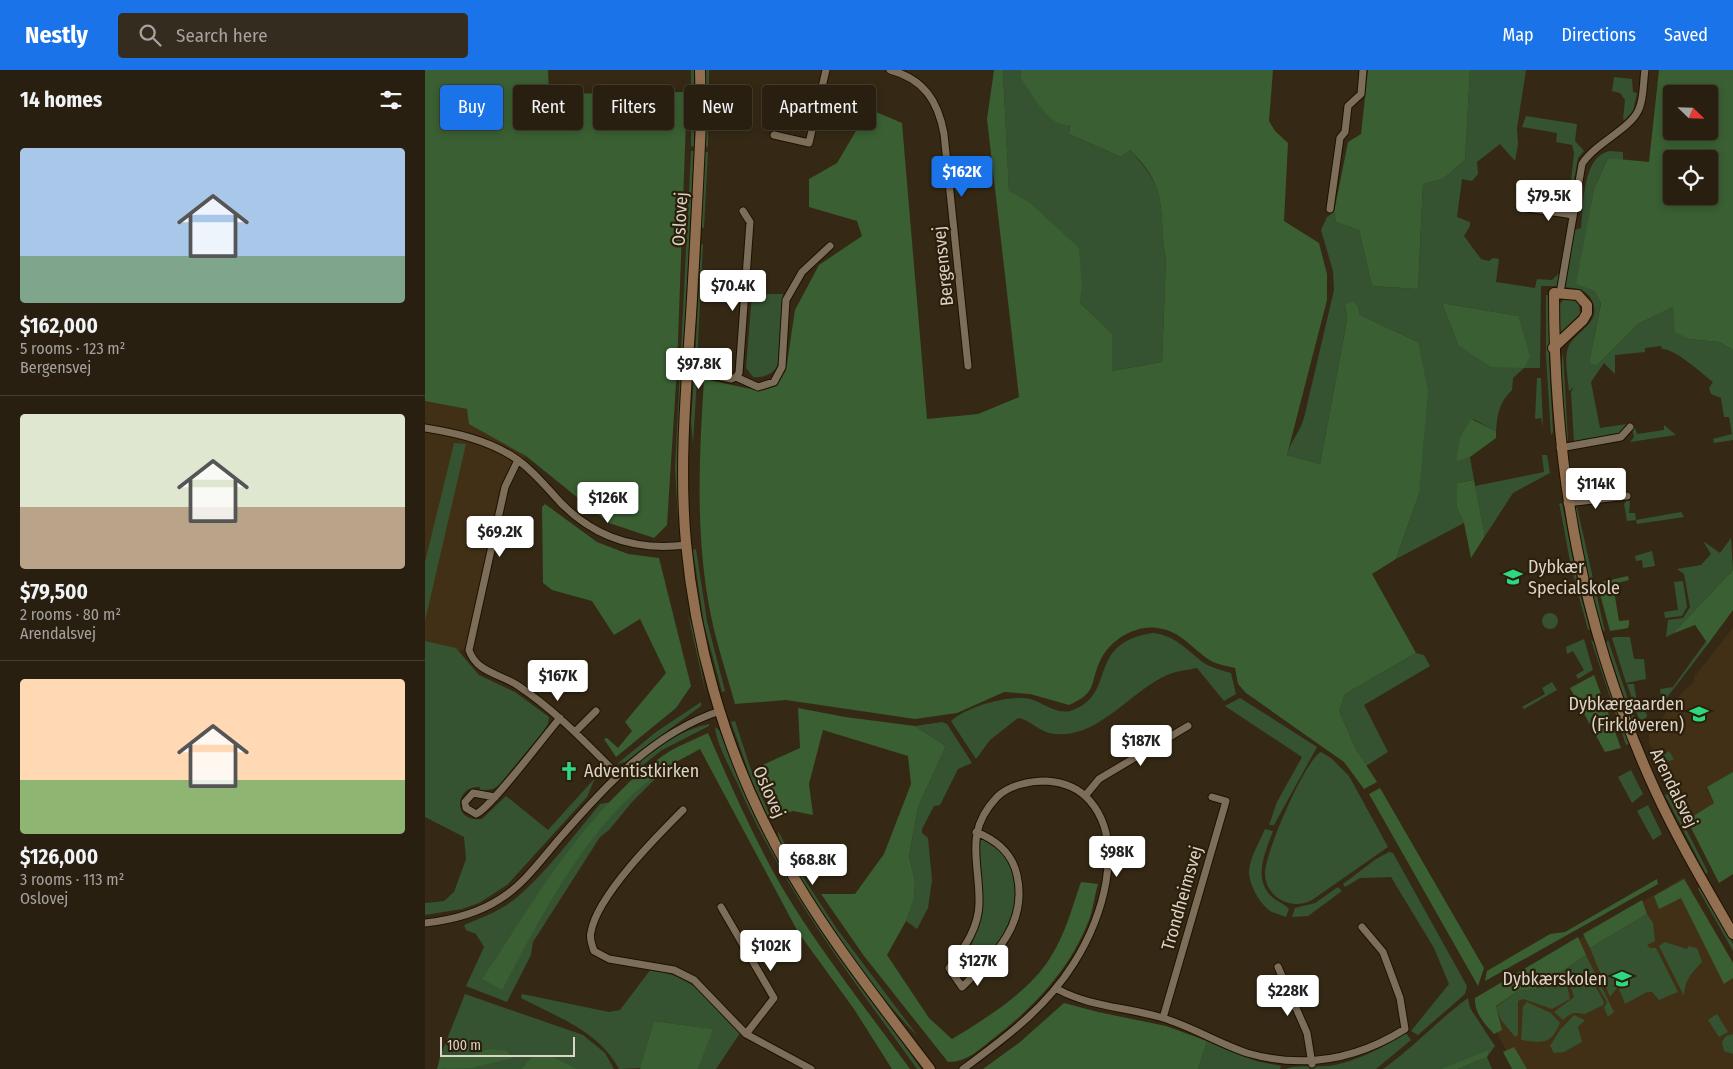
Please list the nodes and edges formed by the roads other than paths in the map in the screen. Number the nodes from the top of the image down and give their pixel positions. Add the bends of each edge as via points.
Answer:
1 (700, 70) edge
2 (825, 70) edge
3 (890, 70) edge
4 (1363, 70) edge
5 (1645, 70) edge
6 (774, 135) dead end
7 (1330, 208) dead end
8 (1528, 208) dead end
9 (743, 211) dead end
10 (1573, 215) junction
11 (830, 246) dead end
12 (1560, 293) junction
13 (1553, 348) junction
14 (968, 366) dead end
15 (687, 370) junction
16 (736, 377) junction
17 (1630, 427) dead end
18 (425, 428) edge
19 (1561, 448) junction
20 (518, 460) junction
21 (1627, 496) dead end
22 (1567, 503) junction
23 (686, 545) junction
24 (720, 710) junction
25 (596, 711) dead end
26 (560, 718) junction
27 (1188, 726) dead end
28 (575, 732) junction
29 (617, 775) junction
30 (1085, 796) junction
31 (495, 797) dead end
32 (1212, 797) dead end
33 (683, 810) dead end
34 (976, 832) junction
35 (721, 907) dead end
36 (425, 923) edge
37 (1362, 927) dead end
38 (1733, 934) edge
39 (1278, 967) dead end
40 (1057, 989) junction
41 (1163, 1018) junction
42 (746, 1034) junction
43 (1312, 1064) junction
44 (811, 1069) edge
45 (930, 1069) edge
46 (963, 1069) edge

1 - 15 street, Oslovej via 701,122
2 - 6 street via 809,143
3 - 14 street, Bergensvej via 916,82 930,95 940,114 945,134
4 - 7 street via 1361,94 1349,106 1345,132 1340,138
5 - 10 street, Arendalsvej via 1639,109 1634,118 1588,154 1582,164
8 - 10 street
9 - 16 street via 750,222 739,372
10 - 12 street, Arendalsvej
11 - 16 street via 802,272 786,300 782,367 774,382 758,387
12 - 13 street, Arendalsvej via 1553,293
12 - 13 street via 1580,296 1587,305 1587,313 1580,324
13 - 19 street, Arendalsvej
15 - 16 street via 731,379
15 - 23 street, Oslovej
17 - 19 street via 1621,437
18 - 20 street via 471,438
19 - 22 street, Arendalsvej
20 - 23 street via 563,505 599,532 637,546
20 - 26 street via 505,487 469,650 476,664 516,684
21 - 22 street
22 - 38 street, Arendalsvej via 1596,632 1632,735 1655,792
23 - 24 street, Oslovej via 700,632
24 - 29 street via 651,747
24 - 45 street, Oslovej via 747,786 794,878 812,908
25 - 28 street
26 - 28 street
26 - 31 street
27 - 30 street via 1099,779
28 - 29 street
29 - 36 street via 502,899 480,911 449,921
30 - 34 street via 1055,782 1034,781 1018,785 995,800 983,815
30 - 40 street via 1099,812 1106,827 1109,866 1089,936
32 - 41 street, Trondheimsvej via 1226,801
33 - 42 street via 624,874 599,912 591,932 591,942 594,951 601,956 674,970 694,980
34 - 34 street via 977,919 965,948 949,968 962,987 990,960 1010,932 1018,913 1020,890 1015,869 1006,852 993,840
35 - 42 street via 774,998
37 - 43 street via 1383,952 1400,998 1405,1029 1359,1054
39 - 43 street via 1307,1033
40 - 41 street via 1074,999
40 - 46 street via 1015,1030
41 - 43 street via 1263,1059
42 - 44 street

